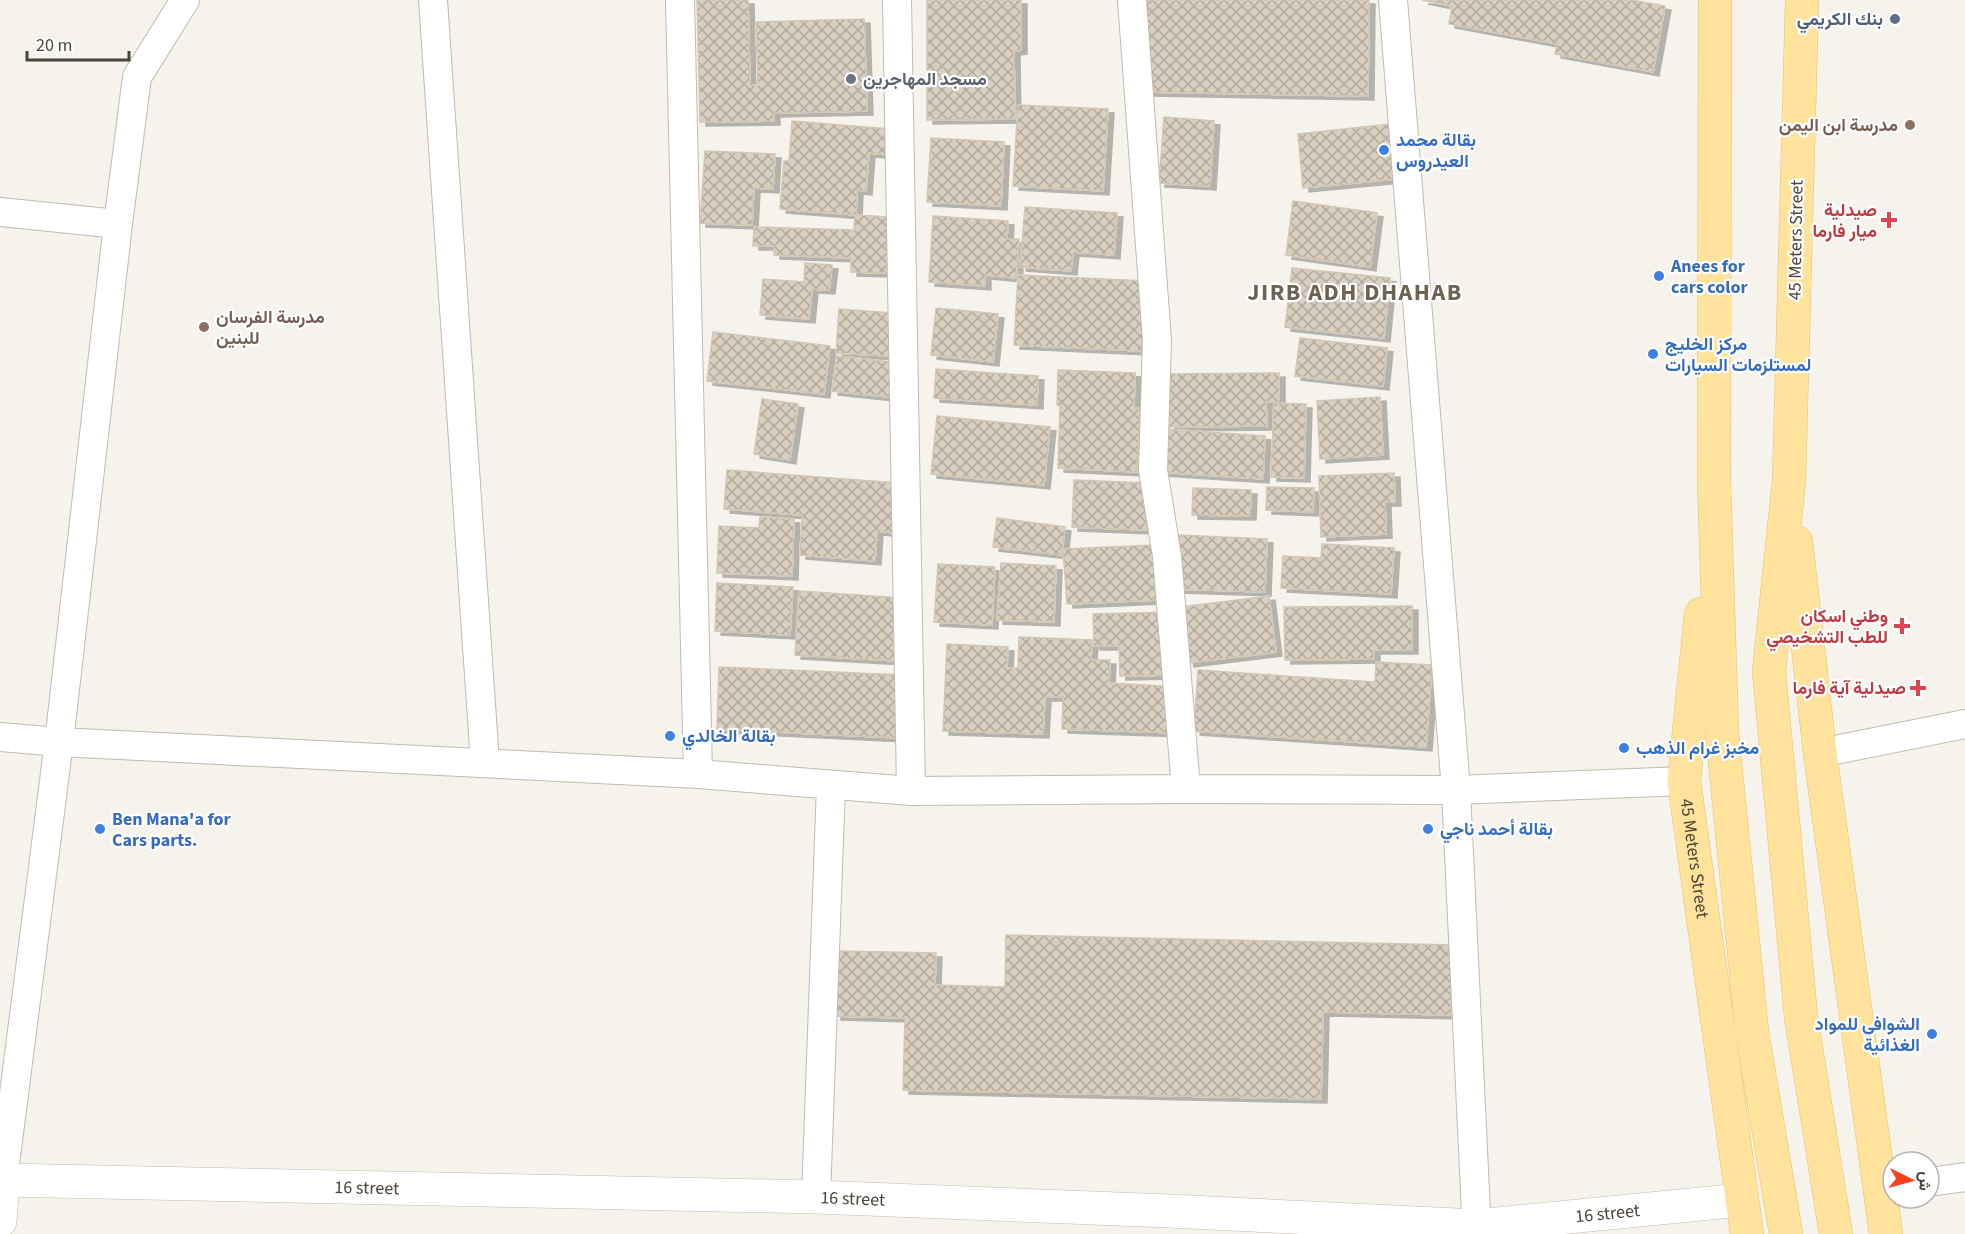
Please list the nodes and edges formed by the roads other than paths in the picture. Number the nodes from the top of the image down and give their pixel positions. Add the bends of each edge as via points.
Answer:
1 (184, 0) edge
2 (433, 0) edge
3 (680, 0) edge
4 (897, 0) edge
5 (1132, 0) edge
6 (1393, 0) edge
7 (1715, 0) edge
8 (1802, 0) edge
9 (0, 212) edge
10 (118, 224) junction
11 (1714, 480) junction
12 (1789, 481) junction
13 (1965, 724) edge
14 (0, 737) edge
15 (59, 742) junction
16 (1820, 753) junction
17 (485, 763) junction
18 (699, 774) junction
19 (1684, 781) junction
20 (831, 785) junction
21 (1186, 789) junction
22 (1456, 790) junction
23 (911, 791) junction
24 (1881, 1155) edge
25 (1965, 1177) edge
26 (1, 1180) edge
27 (1941, 1180) edge
28 (816, 1197) junction
29 (1741, 1200) junction
30 (1886, 1210) edge
31 (0, 1221) edge
32 (1477, 1230) edge
33 (1747, 1234) edge
34 (1786, 1234) edge
35 (1836, 1234) edge
36 (1886, 1234) edge

1 - 10 street via 137,77
2 - 17 street
3 - 18 street
4 - 23 street
5 - 21 street via 1157,341 1153,470 1167,556
6 - 22 street
7 - 11 main road, 45 Meters Street
8 - 12 main road, 45 Meters Street
9 - 10 street
10 - 15 street
11 - 19 main road, 45 Meters Street
11 - 34 main road, 45 Meters Street via 1722,732 1752,1032
12 - 16 main road, 45 Meters Street
12 - 35 main road, 45 Meters Street via 1769,671 1801,1017
13 - 16 street
14 - 15 street
15 - 17 street
15 - 26 street
16 - 24 main road, 45 Meters Street
17 - 18 street
18 - 20 street
19 - 22 street
19 - 29 main road, 45 Meters Street
20 - 23 street
20 - 28 street
21 - 22 street
21 - 23 street
22 - 32 street
25 - 27 street
26 - 28 street, 16 street
26 - 31 street
28 - 32 street, 16 street via 1169,1211
29 - 32 street, 16 street
29 - 33 main road, 45 Meters Street
30 - 36 main road, 45 Meters Street

